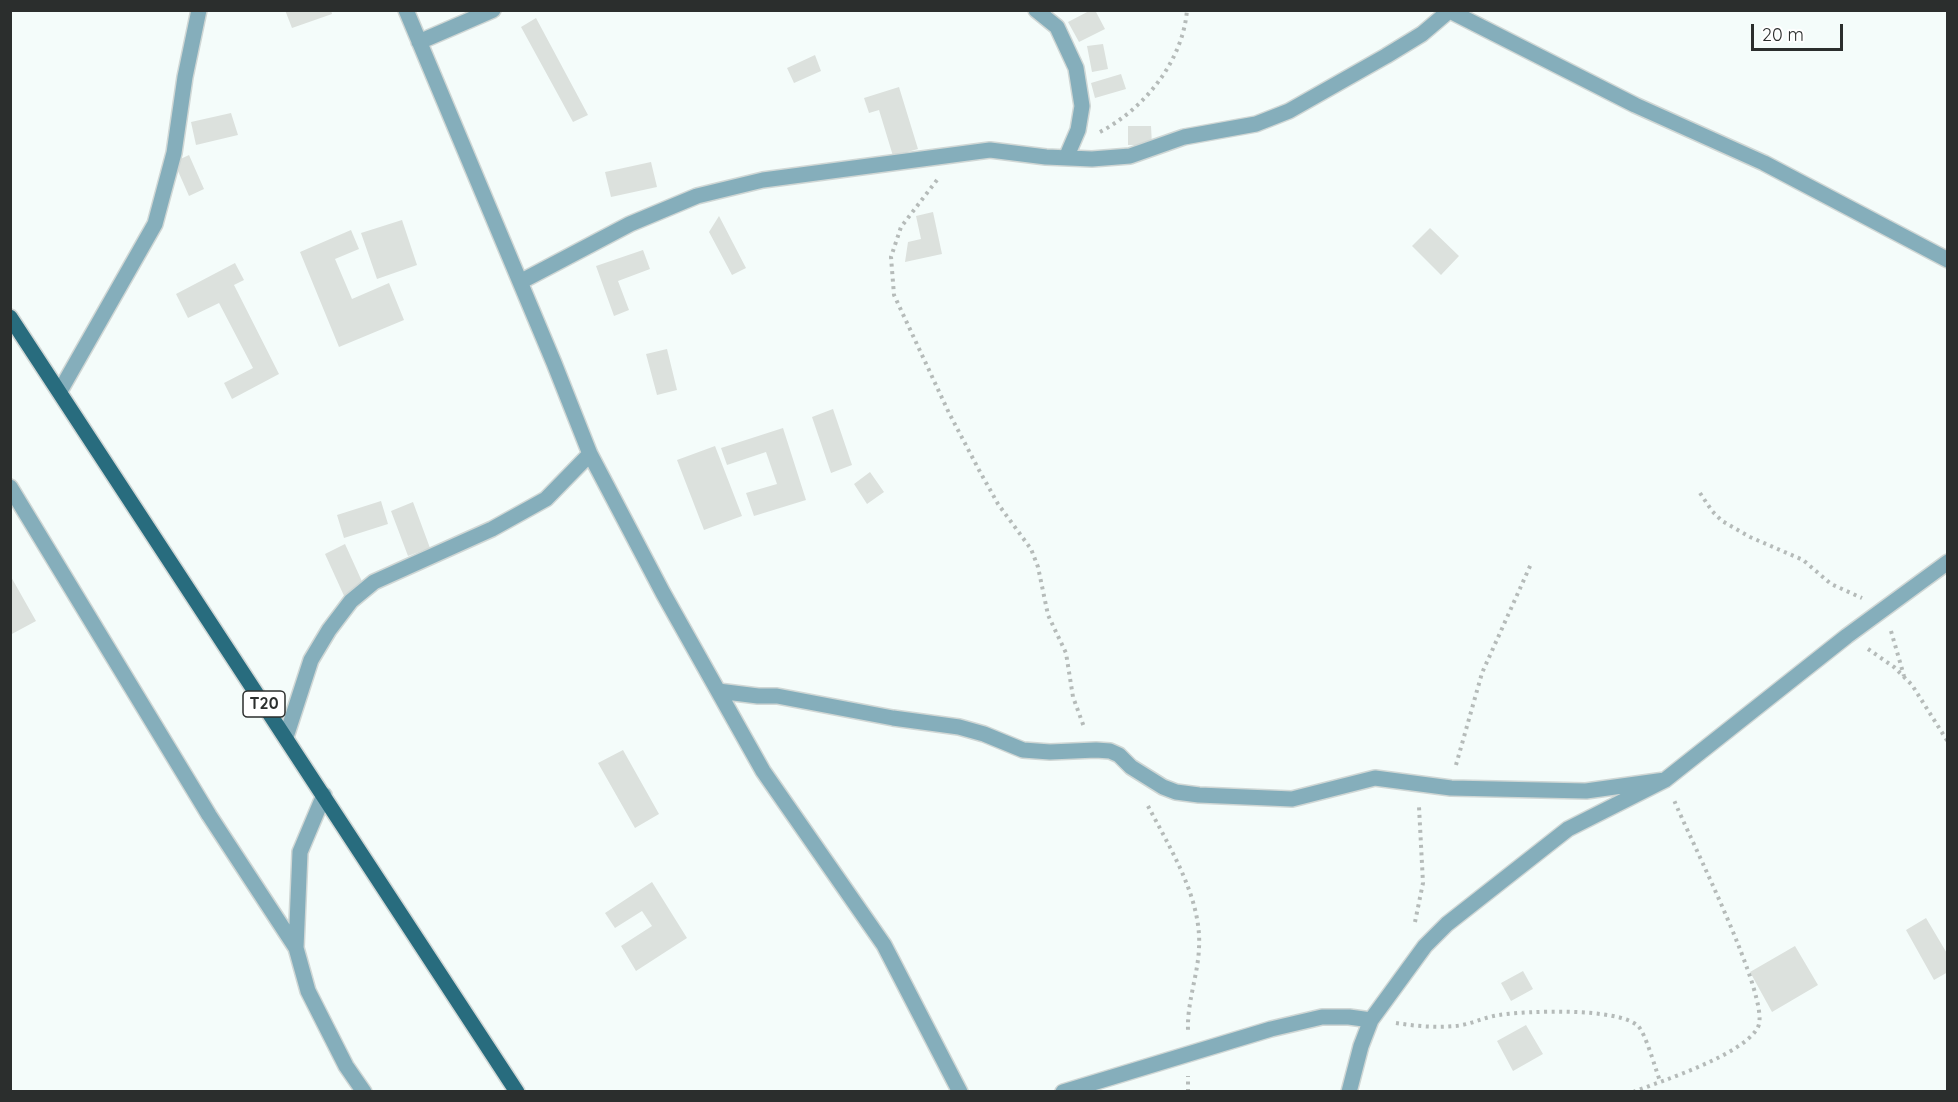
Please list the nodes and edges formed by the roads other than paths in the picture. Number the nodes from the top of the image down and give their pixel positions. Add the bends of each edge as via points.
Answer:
1 (198, 10) edge
2 (406, 10) edge
3 (493, 10) edge
4 (1036, 10) edge
5 (1449, 11) edge
6 (419, 42) junction
7 (1068, 152) junction
8 (1947, 260) edge
9 (520, 282) junction
10 (10, 316) edge
11 (60, 391) junction
12 (590, 454) junction
13 (10, 487) edge
14 (1947, 562) edge
15 (718, 691) junction
16 (286, 737) junction
17 (1665, 780) junction
18 (324, 795) junction
19 (296, 948) junction
20 (1371, 1020) junction
21 (364, 1092) edge
22 (517, 1092) edge
23 (960, 1092) edge
24 (1063, 1092) edge
25 (1349, 1092) edge

1 - 11 street via 174,153 155,224
2 - 6 street
3 - 6 street
4 - 7 street via 1057,27 1076,68 1082,106 1078,130
5 - 7 street via 1422,34 1386,56 1289,111 1256,124 1184,137 1131,156
5 - 8 street via 1635,105 1764,163
6 - 9 street
7 - 9 street via 990,150 763,180 697,196 630,224
9 - 12 street
10 - 11 main road, T20
11 - 16 main road, T20
12 - 15 street
12 - 16 street via 546,500 374,582 351,601 311,660
13 - 19 street via 203,805
14 - 17 street
15 - 17 street via 777,696 959,727 1023,750 1110,751 1163,787 1199,795 1292,799 1375,778 1450,788 1586,791
15 - 23 street via 763,771 884,945
16 - 18 main road, T20
17 - 20 street via 1568,829 1447,924 1425,946
18 - 19 street via 300,852
18 - 22 main road, T20
19 - 21 street via 308,991 346,1066
20 - 24 street via 1322,1017
20 - 25 street

